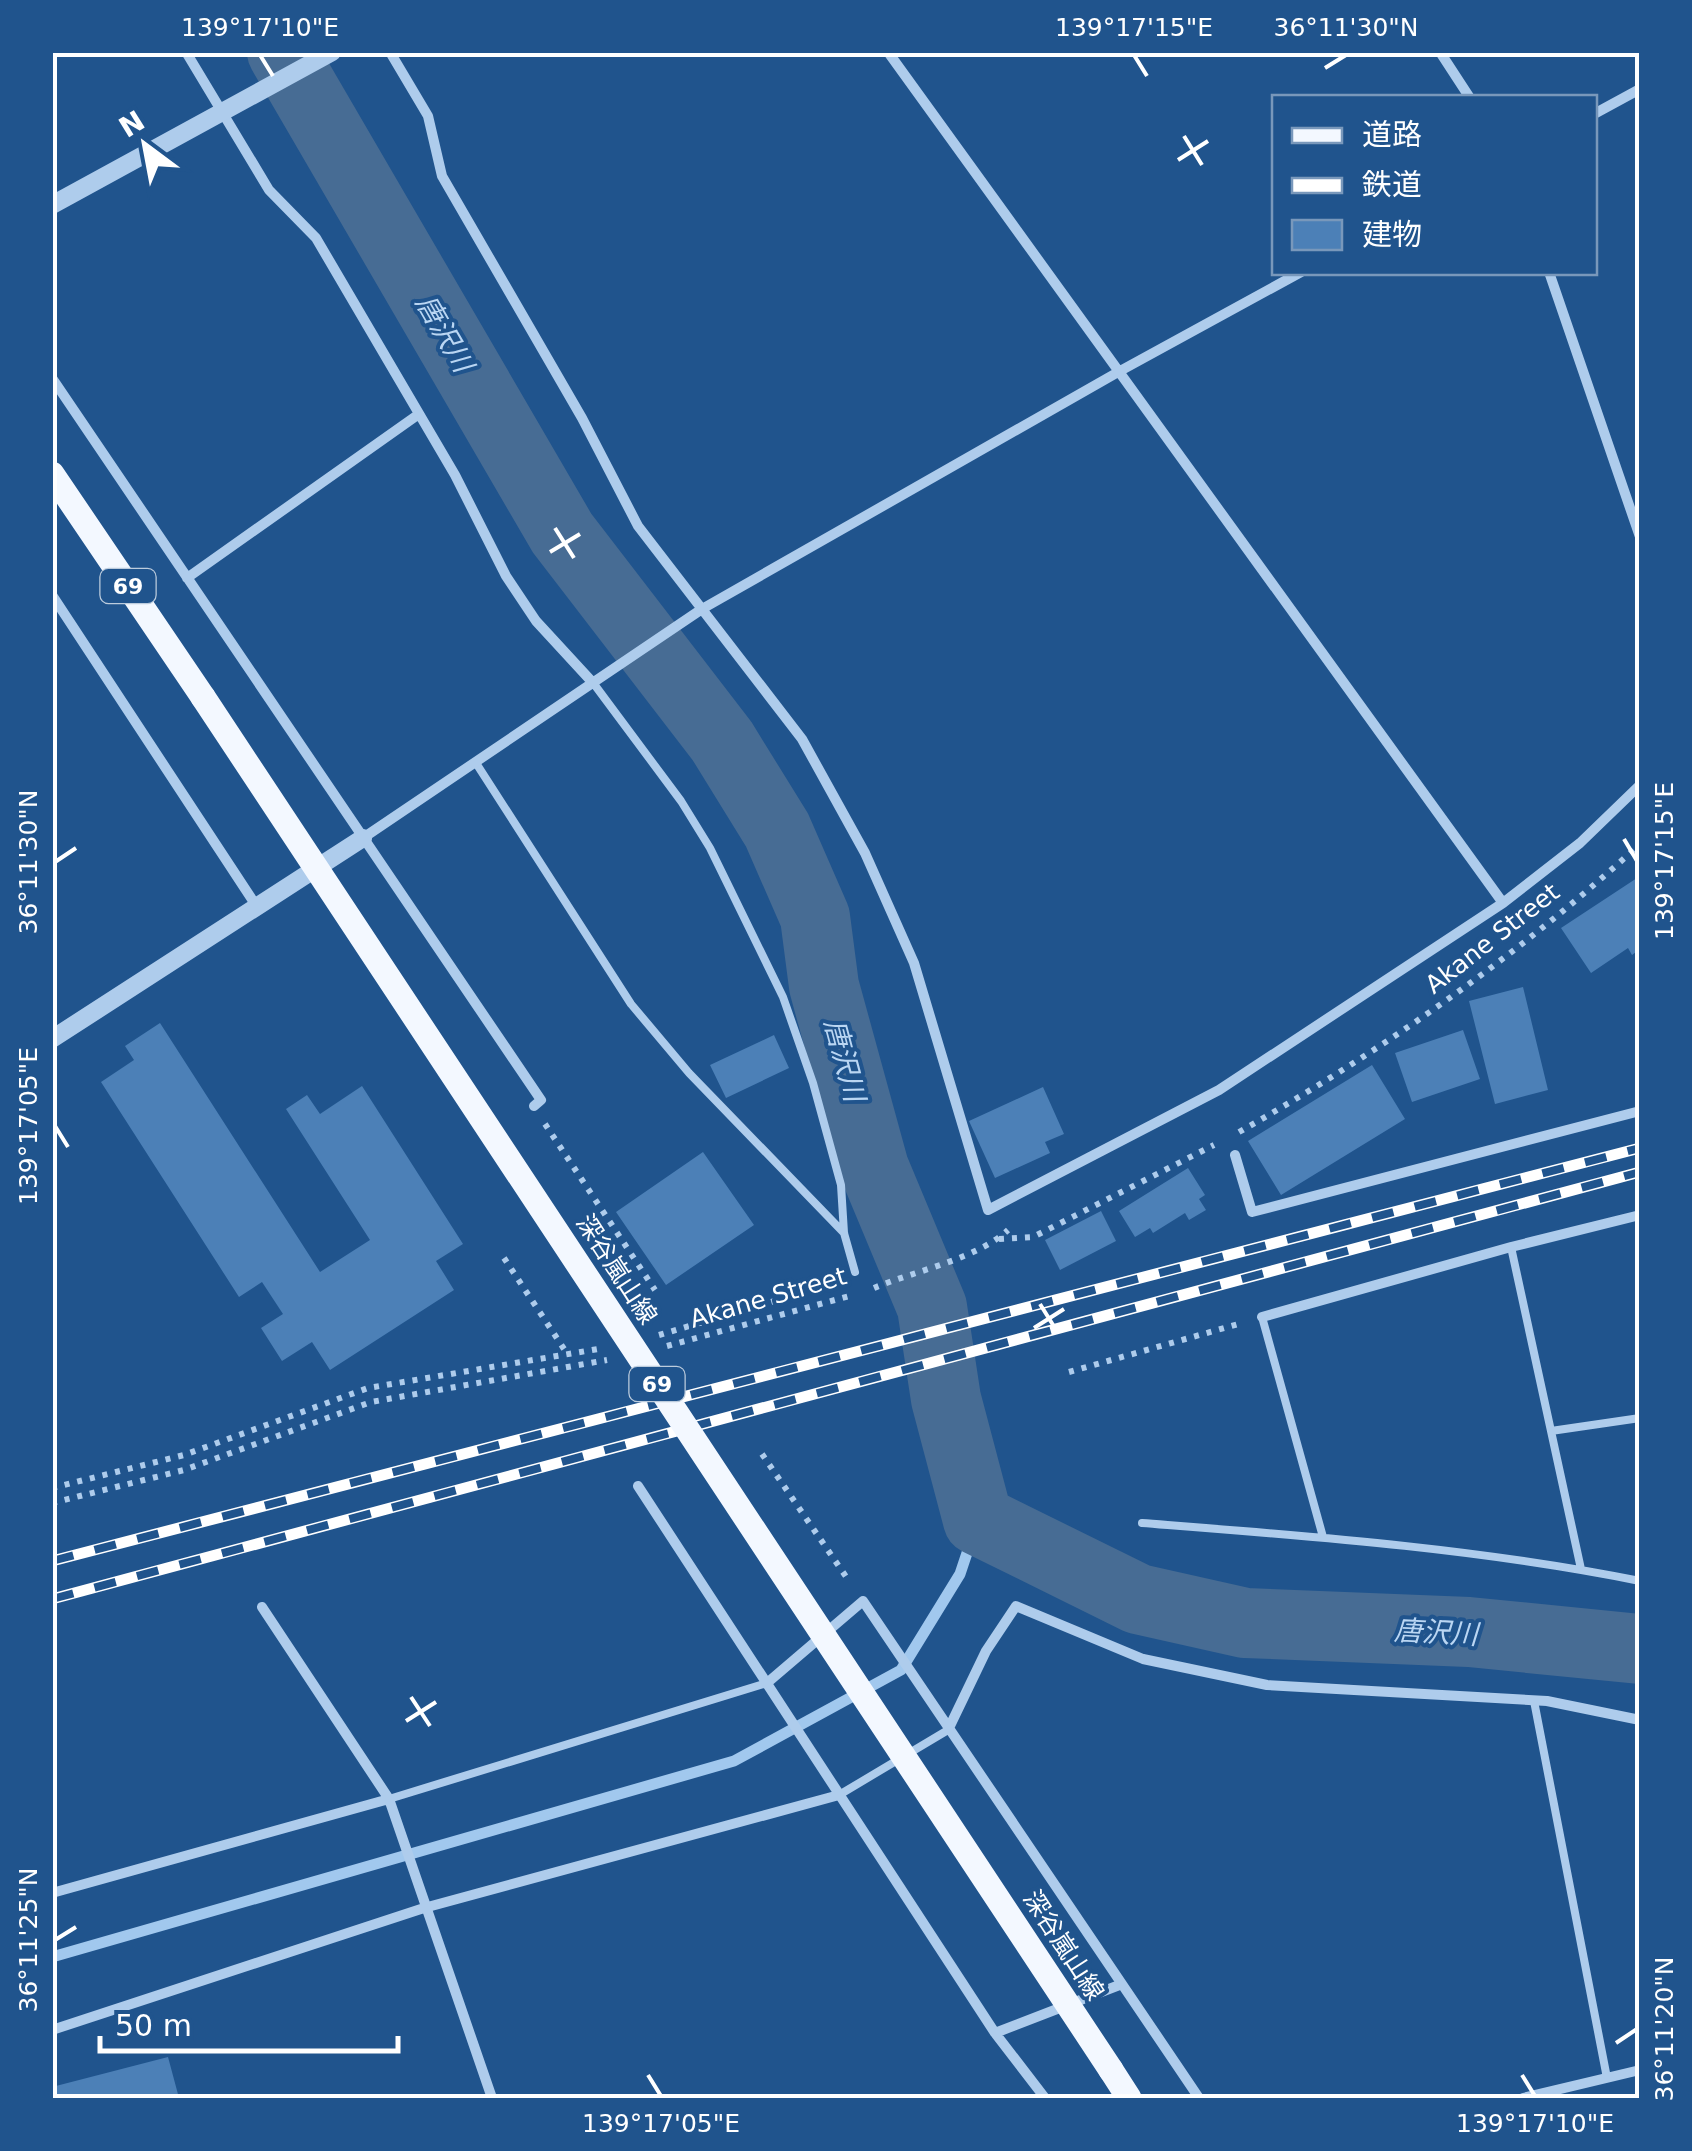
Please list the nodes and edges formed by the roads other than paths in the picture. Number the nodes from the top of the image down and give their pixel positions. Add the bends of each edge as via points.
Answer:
1 (186, 52) edge
2 (332, 52) edge
3 (390, 52) edge
4 (888, 52) edge
5 (1440, 52) edge
6 (1640, 89) edge
7 (1468, 95) edge
8 (228, 109) junction
9 (1597, 112) edge
10 (52, 204) edge
11 (1296, 275) edge
12 (1550, 275) edge
13 (1120, 371) junction
14 (52, 378) edge
15 (419, 414) junction
16 (52, 474) edge
17 (1640, 537) edge
18 (187, 578) junction
19 (52, 596) edge
20 (702, 609) junction
21 (594, 684) junction
22 (476, 764) junction
23 (1640, 785) edge
24 (363, 838) junction
25 (1503, 904) junction
26 (257, 907) junction
27 (52, 1039) edge
28 (534, 1106) road end
29 (1640, 1111) edge
30 (1235, 1155) dead end
31 (1640, 1215) edge
32 (844, 1234) junction
33 (1511, 1247) junction
34 (855, 1272) dead end
35 (1262, 1317) joint
36 (1640, 1418) edge
37 (1551, 1431) junction
38 (638, 1486) dead end
39 (1142, 1523) dead end
40 (1323, 1537) junction
41 (1581, 1569) junction
42 (1640, 1581) edge
43 (262, 1607) dead end
44 (767, 1683) junction
45 (1534, 1701) junction
46 (1640, 1720) edge
47 (948, 1730) junction
48 (839, 1795) junction
49 (391, 1805) junction
50 (52, 1893) edge
51 (424, 1908) junction
52 (1122, 1984) junction
53 (52, 2030) edge
54 (995, 2033) junction
55 (1640, 2070) edge
56 (1607, 2078) junction
57 (492, 2098) edge
58 (1045, 2098) edge
59 (1130, 2098) edge
60 (1199, 2098) edge
61 (1523, 2098) edge

1 - 8 street
2 - 8 street
3 - 20 street via 428,116 442,176 619,494
4 - 13 street
5 - 7 street
6 - 9 street
8 - 10 street
8 - 15 street via 269,190 316,238
11 - 13 street
12 - 17 street
13 - 20 street
13 - 25 street
14 - 18 street
15 - 18 street
15 - 21 street via 516,591
16 - 59 main road, 深谷嵐山線 / 69, bridge
18 - 24 street
19 - 26 street
20 - 21 street
20 - 25 street via 802,739 865,853 914,963 988,1210 1219,1090
21 - 22 street
21 - 32 lane via 682,801 782,997 841,1185
22 - 24 street
22 - 32 lane via 631,1004
23 - 25 street
24 - 26 street
24 - 28 street via 541,1100
26 - 27 street
29 - 30 street via 1252,1212
31 - 33 street
32 - 34 lane
33 - 35 street
33 - 37 lane
35 - 40 lane
36 - 37 lane
37 - 41 lane
38 - 44 street
39 - 40 lane
40 - 41 lane
41 - 42 lane
43 - 49 street
44 - 47 street via 863,1601
44 - 48 street
44 - 49 lane
45 - 46 street
45 - 47 street via 1267,1686 1143,1659 1016,1606
45 - 56 lane
47 - 48 lane
47 - 52 street
48 - 51 street
48 - 54 street
49 - 50 street
49 - 51 street
51 - 53 street
51 - 57 street
52 - 54 street
52 - 60 street
54 - 58 street
55 - 56 street
56 - 61 street

